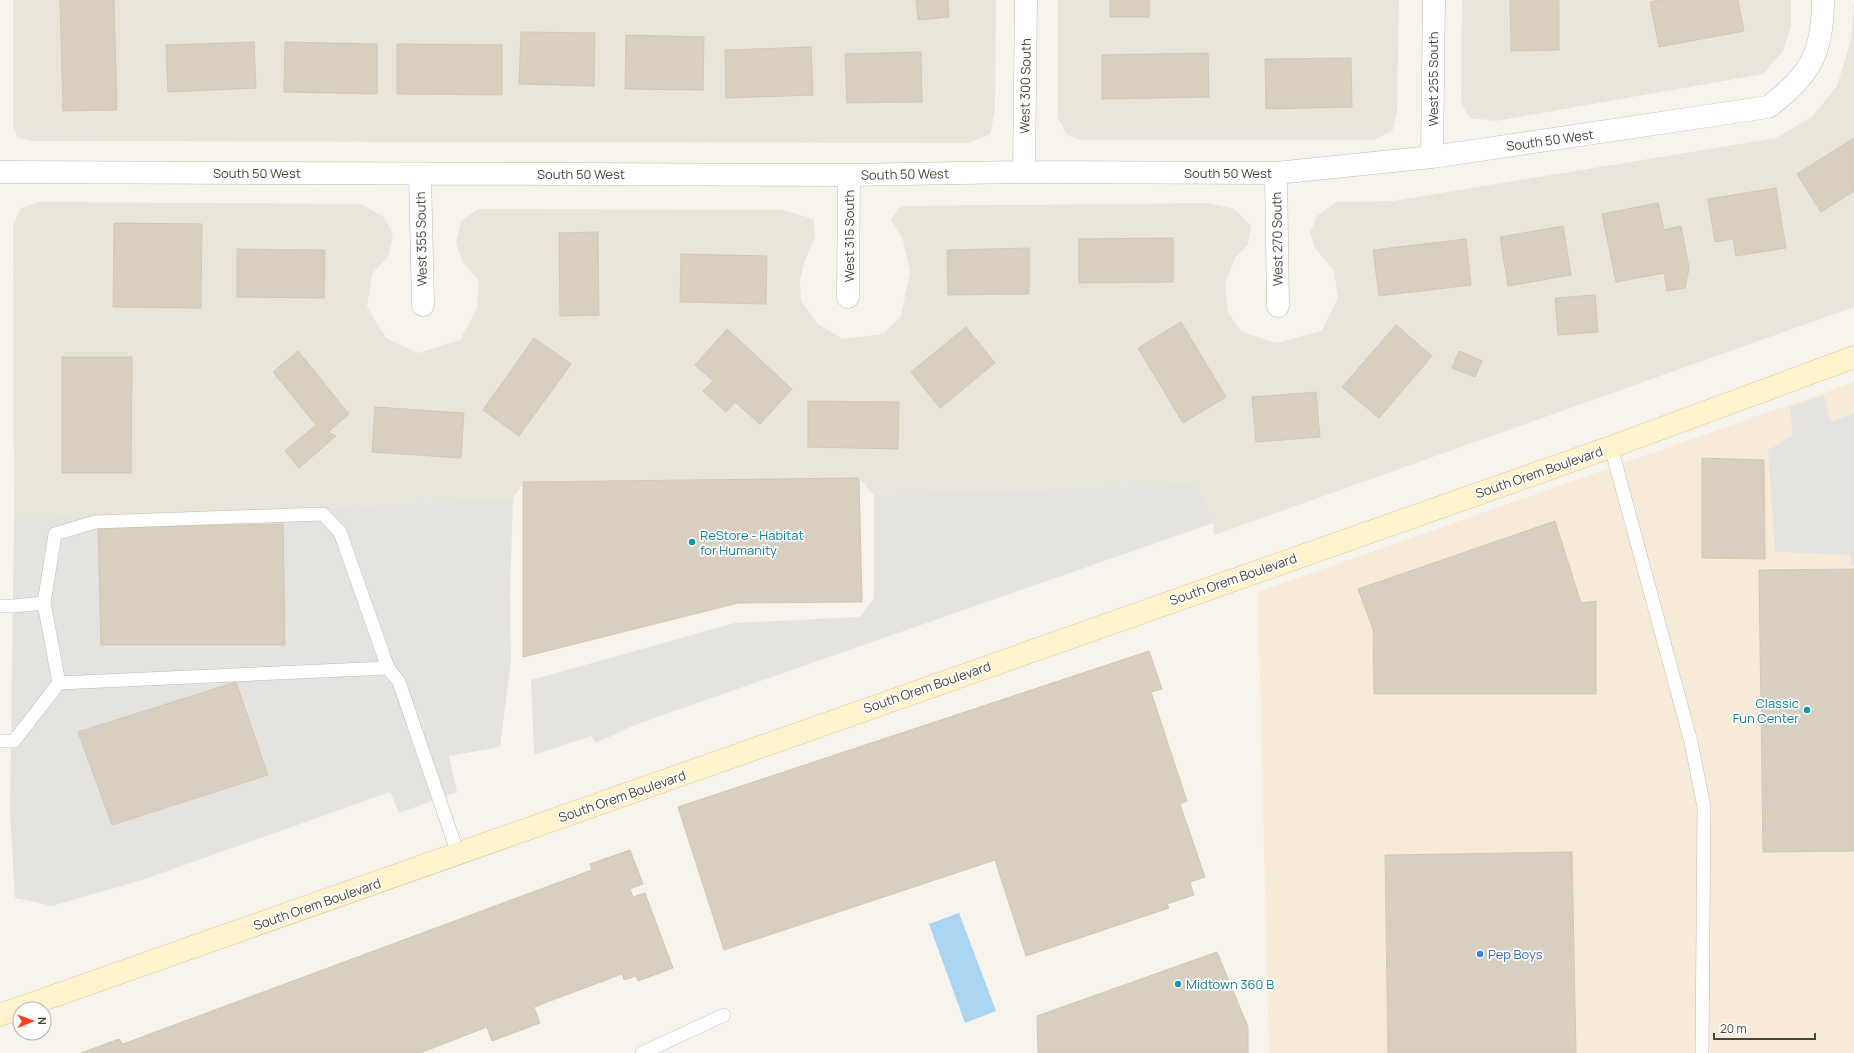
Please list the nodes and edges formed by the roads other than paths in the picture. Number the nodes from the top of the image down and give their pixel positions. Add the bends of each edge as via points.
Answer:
1 (1026, 0) edge
2 (1434, 0) edge
3 (1823, 0) edge
4 (1432, 157) junction
5 (0, 172) edge
6 (1024, 172) junction
7 (1276, 173) junction
8 (420, 174) junction
9 (849, 175) junction
10 (848, 297) dead end
11 (423, 305) dead end
12 (1278, 306) dead end
13 (1854, 357) edge
14 (1611, 447) junction
15 (44, 602) junction
16 (0, 606) edge
17 (388, 668) junction
18 (58, 683) junction
19 (0, 741) edge
20 (458, 854) junction
21 (724, 1015) dead end
22 (0, 1016) edge
23 (642, 1053) edge
24 (1702, 1053) edge

1 - 6 street, West 300 South
2 - 4 street, West 255 South
3 - 4 street, South 50 West via 1823,26 1817,52 1805,74 1787,93 1768,107
4 - 7 street, South 50 West
5 - 8 street, South 50 West
6 - 7 street, South 50 West
6 - 9 street, South 50 West
7 - 12 street, West 270 South
8 - 9 street, South 50 West
8 - 11 street, West 355 South
9 - 10 street, West 315 South
13 - 14 street, South Orem Boulevard
14 - 20 street, South Orem Boulevard
14 - 24 lane via 1691,742 1704,807
15 - 16 lane
15 - 17 lane via 55,534 95,522 323,514 340,532
15 - 18 lane
17 - 18 lane
17 - 20 lane via 398,682
18 - 19 lane via 14,741
20 - 22 street, South Orem Boulevard
21 - 23 lane

